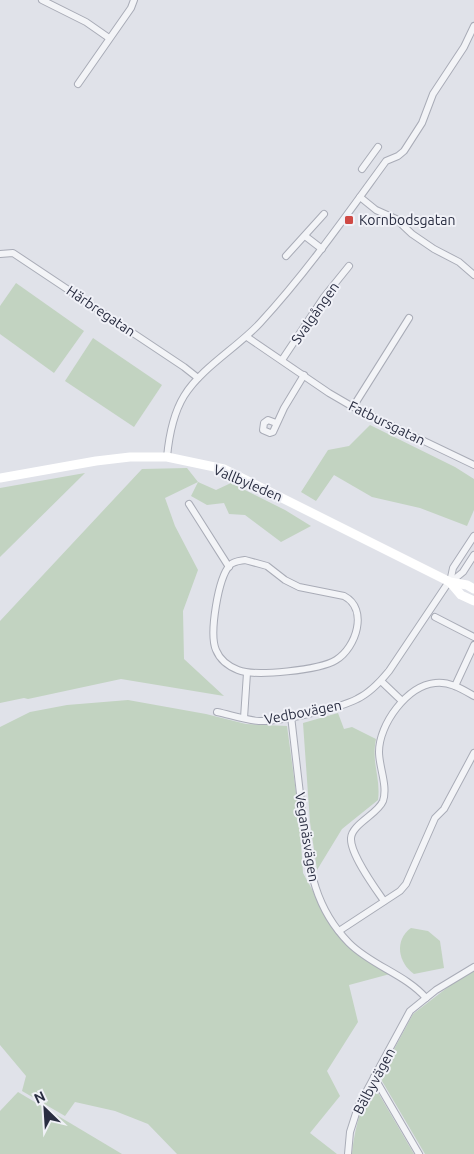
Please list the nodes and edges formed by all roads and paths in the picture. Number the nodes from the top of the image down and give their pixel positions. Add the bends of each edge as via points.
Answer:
1 (42, 0) edge
2 (134, 0) edge
3 (474, 26) edge
4 (109, 38) junction
5 (78, 84) dead end
6 (386, 160) junction
7 (362, 169) dead end
8 (360, 197) junction
9 (324, 214) dead end
10 (305, 236) junction
11 (322, 249) junction
12 (0, 254) edge
13 (286, 256) dead end
14 (349, 266) dead end
15 (474, 274) edge
16 (409, 318) dead end
17 (247, 337) junction
18 (282, 360) junction
19 (304, 375) junction
20 (198, 378) junction
21 (352, 407) junction
22 (276, 423) dead end
23 (166, 457) junction
24 (474, 464) edge
25 (0, 478) edge
26 (189, 504) dead end
27 (474, 536) edge
28 (474, 555) edge
29 (229, 566) junction
30 (450, 582) junction
31 (474, 589) edge
32 (474, 601) edge
33 (435, 617) dead end
34 (474, 637) edge
35 (474, 645) edge
36 (247, 673) junction
37 (381, 681) junction
38 (455, 686) junction
39 (474, 696) edge
40 (402, 701) junction
41 (217, 712) dead end
42 (291, 716) junction
43 (244, 718) junction
44 (474, 753) edge
45 (384, 902) junction
46 (339, 931) junction
47 (474, 968) edge
48 (426, 998) junction
49 (374, 1077) junction
50 (348, 1154) edge
51 (419, 1154) edge

1 - 4 street via 86,22
2 - 4 street
3 - 6 street via 433,94 422,123 404,151
4 - 5 street
6 - 7 street via 377,149
6 - 8 street
8 - 11 street
8 - 15 street
9 - 10 street
10 - 11 street
10 - 13 street
11 - 17 street
12 - 20 street, Härbregatan via 13,252
14 - 18 street, Svalgången
16 - 21 street
17 - 18 street, Fatbursgatan
17 - 20 street
18 - 19 street, Fatbursgatan
19 - 21 street, Fatbursgatan
19 - 22 street
20 - 23 street via 179,406
21 - 24 street, Fatbursgatan
23 - 25 main road, Vallbyleden via 117,458
23 - 30 main road, Vallbyleden via 224,469
26 - 29 street
27 - 30 street via 453,568
28 - 30 street via 463,572
29 - 36 street via 215,611 213,642 225,663
29 - 36 street via 244,560 262,564 299,587 347,598 358,613 357,628 350,645 336,660 319,666
30 - 31 main road, Vallbyleden
30 - 32 main road, Vallbyleden via 460,595
30 - 37 street, Vedbovägen
33 - 34 street
35 - 38 street
36 - 43 street
37 - 40 street
37 - 42 street, Vedbovägen via 348,704
38 - 39 street
38 - 40 street via 437,682 421,686
40 - 45 street via 391,716 378,749 384,794 382,802 351,837 362,866
41 - 43 street, Vedbovägen
42 - 43 street, Vedbovägen via 259,721
42 - 46 street, Veganäsvägen via 310,871 321,902
44 - 45 street via 444,809 435,818 406,884
45 - 46 street
46 - 48 street, Veganäsvägen via 357,951 418,988
47 - 48 street, Bälbyvägen
48 - 49 street, Bälbyvägen via 410,1012
49 - 50 street, Bälbyvägen via 352,1123
49 - 51 street

